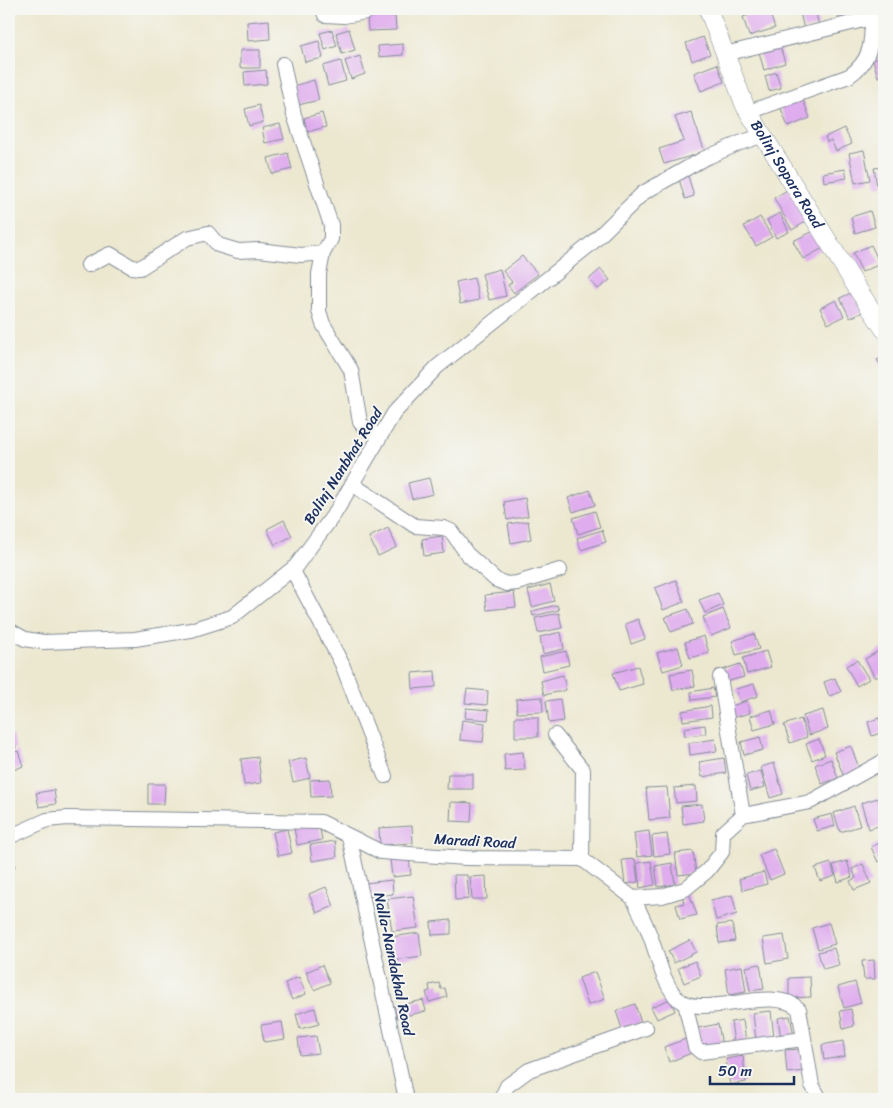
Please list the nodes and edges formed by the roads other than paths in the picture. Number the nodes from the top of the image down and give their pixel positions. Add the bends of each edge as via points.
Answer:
1 (323, 9) edge
2 (708, 9) edge
3 (366, 12) dead end
4 (878, 17) edge
5 (725, 54) junction
6 (283, 64) dead end
7 (749, 112) junction
8 (764, 135) junction
9 (323, 253) junction
10 (88, 265) dead end
11 (884, 329) edge
12 (379, 436) junction
13 (352, 484) junction
14 (292, 569) junction
15 (560, 570) dead end
16 (9, 630) edge
17 (720, 678) dead end
18 (556, 735) dead end
19 (884, 761) edge
20 (385, 776) dead end
21 (743, 815) junction
22 (349, 836) junction
23 (9, 837) edge
24 (582, 859) junction
25 (633, 898) junction
26 (686, 1004) junction
27 (646, 1028) dead end
28 (804, 1039) junction
29 (406, 1099) edge
30 (501, 1099) edge
31 (820, 1099) edge

1 - 3 street via 325,15
2 - 5 main road, Bolinj Sopara Road
4 - 5 street
4 - 7 street via 870,52 857,71
5 - 7 main road, Bolinj Sopara Road
6 - 9 street via 294,115 332,225 331,239
7 - 8 main road, Bolinj Sopara Road
8 - 11 main road, Bolinj Sopara Road
8 - 12 street, Bolinj Nanbhat Road via 704,158 643,193 592,243 437,367 394,413
9 - 10 street via 301,255 238,251 218,245 208,233 187,238 140,268 132,268 110,254
9 - 12 street via 320,318 351,370 360,422
12 - 13 street, Bolinj Nanbhat Road
13 - 14 street, Bolinj Nanbhat Road via 318,538
13 - 15 street via 415,526 451,531 467,554 496,580 506,584 517,583
14 - 16 street, Bolinj Nanbhat Road via 232,617 191,630 135,639 68,642 43,642
14 - 20 street via 342,664
17 - 21 street
18 - 24 street via 583,770
19 - 21 street via 810,802
21 - 25 street via 723,832 722,852 707,871 685,889 662,896
22 - 23 street, Maradi Road via 321,822 66,818 47,820
22 - 24 street, Maradi Road via 381,852 466,858
22 - 29 street, Nalla-Nandakhal Road
24 - 25 street
25 - 26 street via 650,934 661,974 676,998
26 - 28 street via 770,999 793,1004 799,1009
26 - 28 street via 695,1047 701,1052
27 - 30 street via 529,1070 507,1086
28 - 31 street via 812,1085

